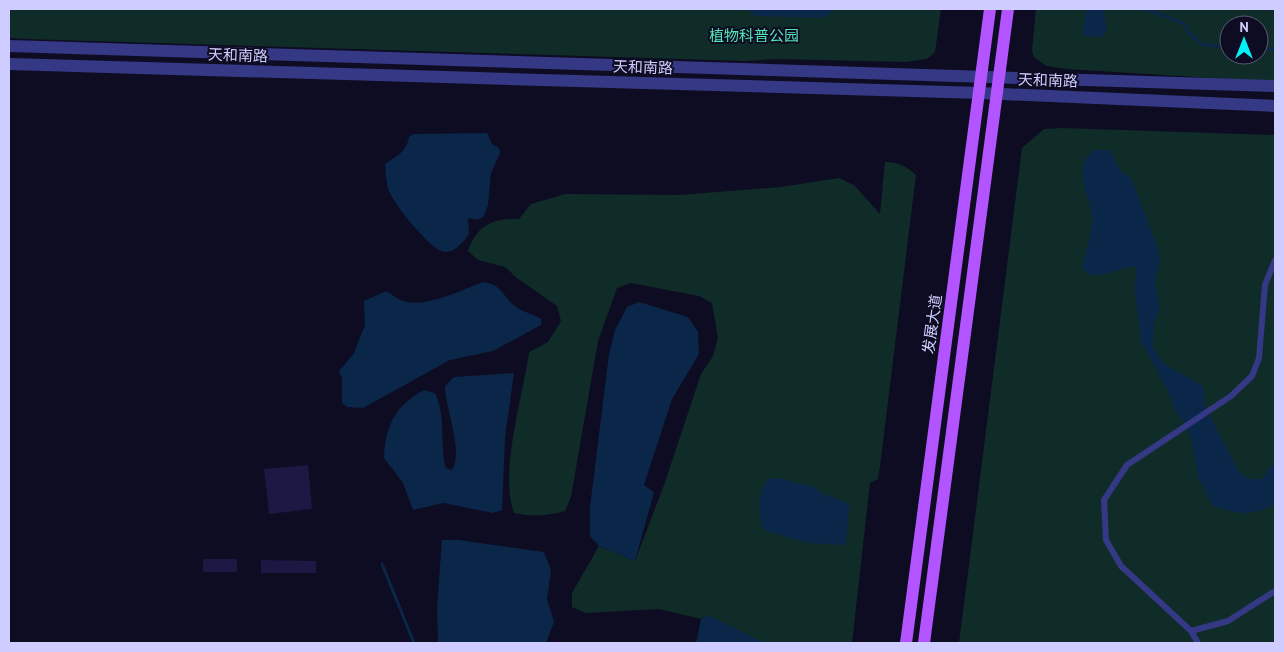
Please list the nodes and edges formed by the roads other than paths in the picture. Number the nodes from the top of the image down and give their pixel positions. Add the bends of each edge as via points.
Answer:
1 (990, 9) edge
2 (1008, 9) edge
3 (9, 46) edge
4 (9, 64) edge
5 (982, 76) junction
6 (1000, 76) junction
7 (1275, 86) edge
8 (980, 93) junction
9 (998, 94) junction
10 (1275, 106) edge
11 (1275, 260) edge
12 (1275, 591) edge
13 (1191, 631) junction
14 (906, 643) edge
15 (924, 643) edge
16 (1198, 643) edge

1 - 5 main road, 发展大道
2 - 6 main road
3 - 5 street, 天和南路
4 - 8 street, 天和南路
5 - 6 street, 天和南路
5 - 8 main road, 发展大道
6 - 7 street, 天和南路
6 - 9 main road
8 - 9 street, 天和南路
8 - 14 main road, 发展大道
9 - 10 street, 天和南路
9 - 15 main road
11 - 13 lane via 1265,285 1259,358 1252,376 1231,396 1127,465 1104,500 1106,540 1121,566
12 - 13 lane via 1228,621
13 - 16 lane

